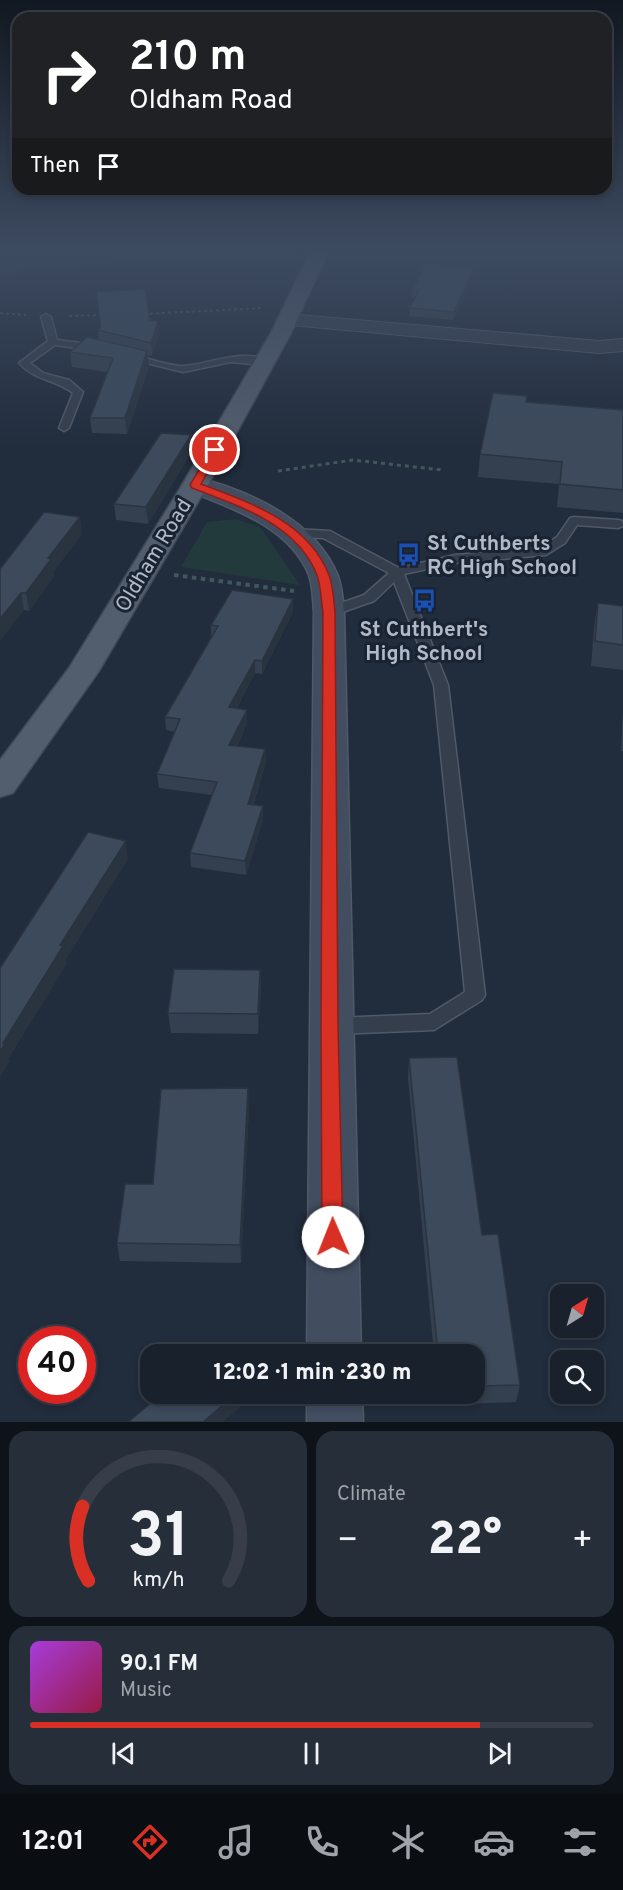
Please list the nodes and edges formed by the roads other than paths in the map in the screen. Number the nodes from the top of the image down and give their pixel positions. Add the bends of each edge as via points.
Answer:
1 (288, 316) edge
2 (321, 316) edge
3 (46, 317) road end
4 (53, 342) junction
5 (623, 345) edge
6 (264, 362) junction
7 (64, 428) dead end
8 (195, 485) junction
9 (618, 524) dead end
10 (294, 533) junction
11 (397, 572) junction
12 (328, 604) junction
13 (0, 785) edge
14 (330, 1026) junction
15 (334, 1344) edge
16 (335, 1404) edge
17 (335, 1422) edge

1 - 6 main road, Oldham Road
2 - 5 street via 599,347
3 - 4 lane
4 - 6 lane via 183,369 231,360
4 - 7 lane via 24,363 39,375 65,382 78,392
6 - 8 main road, Oldham Road
8 - 10 street via 250,507
8 - 13 main road, Oldham Road via 82,671
9 - 11 lane via 574,521 561,540 542,552 455,559
10 - 11 lane via 326,534
10 - 12 street via 311,550 324,577
11 - 12 lane via 369,598
11 - 14 lane via 441,685 475,995 434,1022
12 - 14 street
14 - 15 street
16 - 17 street

